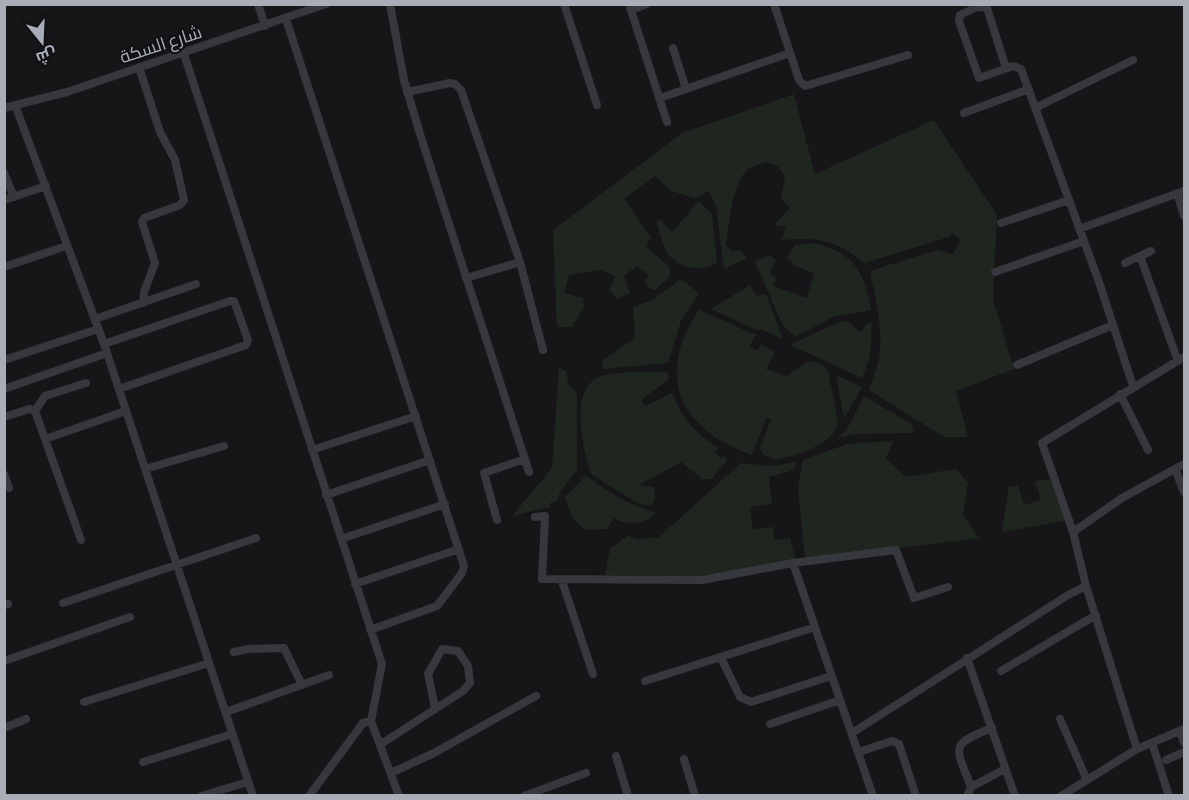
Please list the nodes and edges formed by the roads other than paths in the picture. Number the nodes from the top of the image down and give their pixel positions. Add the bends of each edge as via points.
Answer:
1 (258, 4) edge
2 (326, 4) edge
3 (390, 4) edge
4 (564, 4) edge
5 (647, 4) edge
6 (774, 4) edge
7 (630, 7) edge
8 (286, 19) junction
9 (264, 23) junction
10 (673, 48) dead end
11 (790, 53) junction
12 (184, 54) junction
13 (908, 55) dead end
14 (1133, 60) dead end
15 (140, 67) junction
16 (1006, 68) junction
17 (686, 89) junction
18 (1029, 89) junction
19 (407, 92) junction
20 (660, 98) junction
21 (15, 105) junction
22 (597, 105) dead end
23 (4, 108) edge
24 (1035, 108) junction
25 (964, 113) dead end
26 (668, 122) dead end
27 (4, 173) edge
28 (46, 186) junction
29 (1181, 192) edge
30 (14, 197) junction
31 (4, 200) edge
32 (1069, 200) junction
33 (1185, 216) edge
34 (1001, 223) dead end
35 (1080, 229) junction
36 (1084, 241) junction
37 (66, 246) junction
38 (1151, 251) dead end
39 (1140, 256) junction
40 (520, 262) junction
41 (1125, 263) dead end
42 (4, 267) edge
43 (995, 272) dead end
44 (466, 278) junction
45 (196, 284) dead end
46 (143, 303) junction
47 (95, 319) junction
48 (1113, 326) junction
49 (98, 329) junction
50 (104, 344) junction
51 (543, 350) dead end
52 (107, 353) junction
53 (1183, 359) edge
54 (4, 360) edge
55 (1017, 365) dead end
56 (86, 383) dead end
57 (1133, 386) junction
58 (4, 389) edge
59 (119, 389) junction
60 (1120, 394) junction
61 (35, 411) junction
62 (126, 411) junction
63 (416, 416) junction
64 (4, 417) edge
65 (45, 439) junction
66 (224, 446) dead end
67 (312, 450) junction
68 (1148, 450) dead end
69 (525, 459) junction
70 (430, 460) junction
71 (1185, 464) edge
72 (145, 469) junction
73 (1175, 469) junction
74 (529, 472) dead end
75 (4, 474) edge
76 (9, 488) dead end
77 (1185, 492) edge
78 (326, 495) junction
79 (445, 504) junction
80 (535, 517) dead end
81 (497, 520) dead end
82 (1073, 532) junction
83 (256, 538) dead end
84 (340, 539) junction
85 (81, 540) dead end
86 (459, 549) junction
87 (794, 563) junction
88 (176, 565) junction
89 (562, 581) junction
90 (355, 584) junction
91 (948, 586) dead end
92 (1086, 586) junction
93 (63, 603) dead end
94 (1096, 615) junction
95 (130, 617) dead end
96 (814, 627) junction
97 (370, 630) junction
98 (234, 652) dead end
99 (721, 658) junction
100 (967, 658) junction
101 (4, 662) edge
102 (208, 663) junction
103 (1001, 671) dead end
104 (593, 674) dead end
105 (329, 675) dead end
106 (831, 676) junction
107 (645, 681) dead end
108 (302, 685) junction
109 (536, 696) dead end
110 (840, 700) junction
111 (84, 702) dead end
112 (435, 708) junction
113 (226, 712) junction
114 (26, 719) dead end
115 (1060, 719) dead end
116 (371, 721) junction
117 (770, 724) dead end
118 (4, 728) edge
119 (992, 728) junction
120 (1182, 730) edge
121 (852, 733) junction
122 (232, 734) junction
123 (1152, 742) junction
124 (1185, 743) edge
125 (381, 744) junction
126 (1137, 749) junction
127 (859, 752) junction
128 (1185, 752) edge
129 (616, 756) dead end
130 (684, 759) dead end
131 (1166, 760) dead end
132 (142, 762) dead end
133 (1005, 768) junction
134 (391, 773) junction
135 (586, 773) dead end
136 (1087, 780) junction
137 (249, 782) junction
138 (971, 787) junction
139 (1076, 791) edge
140 (396, 793) edge
141 (201, 795) edge
142 (253, 795) edge
143 (309, 795) edge
144 (524, 795) edge
145 (628, 795) edge
146 (695, 795) edge
147 (873, 795) edge
148 (916, 795) edge
149 (967, 795) edge
150 (1015, 795) edge
151 (1061, 795) edge
152 (1169, 795) edge

1 - 9 street
2 - 8 street, شارع السكة
3 - 19 street
4 - 22 street
5 - 7 street
6 - 11 street
7 - 20 street
8 - 9 street, شارع السكة
8 - 63 street
9 - 12 street, شارع السكة
10 - 17 street
11 - 13 street via 801,84 809,86
11 - 17 street
12 - 15 street, شارع السكة
12 - 67 street
14 - 24 street
15 - 21 street, شارع السكة
15 - 46 street via 160,132 175,160 184,200 180,206 142,222 155,263
16 - 16 street via 987,8 977,7 960,15 978,77
16 - 18 street via 1020,67
17 - 20 street
18 - 24 street
18 - 25 street
19 - 40 street via 450,83 458,86
19 - 44 street
20 - 26 street
21 - 23 street, شارع السكة
21 - 28 street
24 - 32 street
27 - 30 street
28 - 30 street
28 - 37 street
29 - 33 street
29 - 35 street
30 - 31 street
32 - 34 street
32 - 35 street
35 - 36 street
36 - 43 street
36 - 48 street
37 - 42 street
37 - 47 street
38 - 39 street
39 - 41 street
39 - 53 street
40 - 44 street
40 - 51 street
44 - 69 street
45 - 46 street
46 - 47 street
47 - 49 street
48 - 55 street
48 - 57 street
49 - 50 street
49 - 54 street
50 - 52 street
50 - 59 street via 230,301 237,307 248,340 246,345
52 - 58 street
52 - 59 street
53 - 57 street
56 - 61 street via 45,396
57 - 60 street
59 - 62 street
60 - 68 street
60 - 82 street via 1042,443
61 - 64 street via 29,409
61 - 65 street
62 - 65 street
62 - 72 street
63 - 67 street
63 - 70 street
65 - 85 street
66 - 72 street
67 - 78 street
69 - 74 street
69 - 81 street via 484,473
70 - 78 street
70 - 79 street
71 - 73 street
72 - 88 street
73 - 77 street
73 - 82 street via 1122,498
75 - 76 street
78 - 84 street
79 - 84 street
79 - 86 street
80 - 89 street via 545,516 542,579
82 - 92 street
83 - 88 street
84 - 90 street
86 - 90 street
86 - 97 street via 464,570 437,606
87 - 89 street via 702,580
87 - 91 street via 896,550 914,598
87 - 96 street
88 - 93 street
88 - 102 street
89 - 104 street
90 - 97 street
92 - 94 street
92 - 100 street
94 - 103 street
94 - 126 street
95 - 101 street
96 - 99 street
96 - 106 street
97 - 116 street via 382,664
98 - 108 street via 284,648
99 - 106 street via 740,697 751,702
99 - 107 street
100 - 119 street
100 - 121 street
102 - 111 street
102 - 113 street
105 - 108 street
106 - 110 street
108 - 113 street
109 - 134 street
110 - 117 street
110 - 121 street
112 - 112 street via 470,683 468,666 458,651 442,649 428,674
112 - 125 street
113 - 122 street
114 - 118 street
115 - 136 street
116 - 125 street
116 - 143 street via 363,723
119 - 133 street
119 - 138 street via 960,744 959,755
120 - 123 street
120 - 124 street
121 - 127 street
122 - 132 street
122 - 137 street
123 - 126 street
123 - 152 street
125 - 134 street
126 - 136 street
127 - 147 street
127 - 148 street via 892,741 899,744
128 - 131 street
129 - 145 street
130 - 146 street
133 - 138 street
133 - 150 street
134 - 140 street
135 - 144 street
136 - 139 street
137 - 141 street
137 - 142 street
138 - 149 street
139 - 151 street

